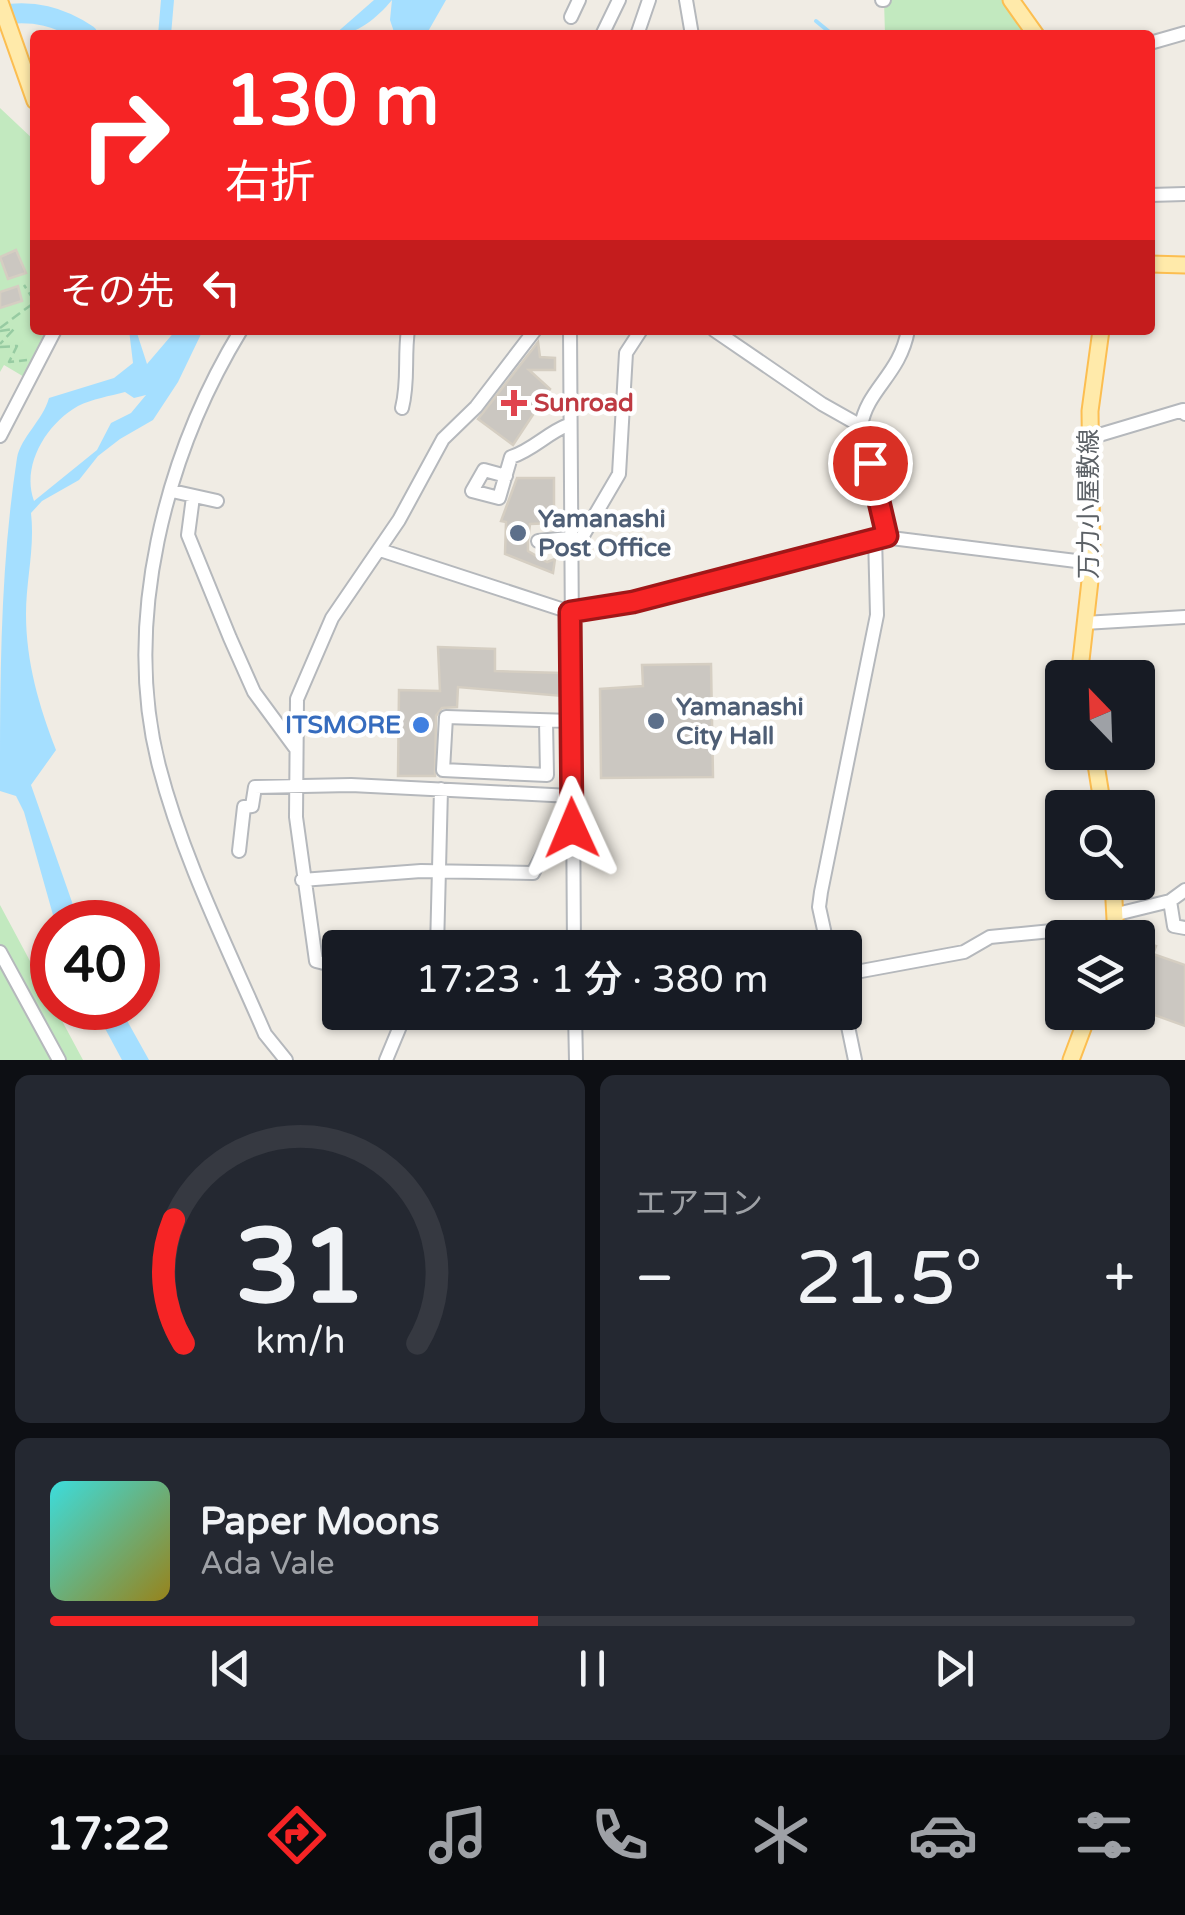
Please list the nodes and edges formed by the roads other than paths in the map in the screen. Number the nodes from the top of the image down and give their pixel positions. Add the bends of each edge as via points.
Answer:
1 (579, 0) edge
2 (619, 0) edge
3 (649, 0) edge
4 (686, 0) edge
5 (0, 4) edge
6 (1017, 4) edge
7 (571, 18) dead end
8 (604, 30) edge
9 (638, 30) edge
10 (691, 30) edge
11 (1033, 30) edge
12 (1185, 33) edge
13 (1155, 41) edge
14 (30, 88) edge
15 (1155, 194) edge
16 (1185, 194) edge
17 (1155, 264) edge
18 (1185, 265) edge
19 (53, 335) edge
20 (238, 335) edge
21 (407, 335) edge
22 (530, 335) edge
23 (570, 335) edge
24 (637, 335) edge
25 (722, 335) edge
26 (906, 335) edge
27 (1100, 335) edge
28 (402, 408) dead end
29 (1185, 414) edge
30 (568, 424) junction
31 (861, 426) junction
32 (0, 436) edge
33 (1090, 438) junction
34 (506, 476) dead end
35 (172, 491) junction
36 (193, 497) junction
37 (217, 502) dead end
38 (881, 536) junction
39 (570, 538) junction
40 (538, 541) dead end
41 (380, 550) junction
42 (570, 558) junction
43 (1092, 564) junction
44 (570, 612) junction
45 (1185, 617) edge
46 (1084, 624) junction
47 (1081, 660) edge
48 (546, 721) junction
49 (570, 722) junction
50 (296, 749) junction
51 (298, 787) junction
52 (441, 789) junction
53 (572, 796) junction
54 (572, 846) junction
55 (239, 851) dead end
56 (438, 873) junction
57 (302, 880) junction
58 (1185, 890) edge
59 (1115, 900) edge
60 (1170, 900) junction
61 (1117, 914) junction
62 (1117, 920) edge
63 (1185, 928) edge
64 (437, 930) edge
65 (574, 930) edge
66 (824, 930) edge
67 (1045, 932) edge
68 (0, 952) edge
69 (322, 962) edge
70 (862, 971) edge
71 (398, 1030) edge
72 (576, 1030) edge
73 (849, 1030) edge
74 (1082, 1030) edge
75 (59, 1060) edge
76 (286, 1060) edge
77 (386, 1060) edge
78 (576, 1060) edge
79 (855, 1060) edge
80 (1070, 1060) edge

1 - 7 street
2 - 8 street
3 - 9 street
4 - 10 street
5 - 14 main road
6 - 11 main road
12 - 13 street
15 - 16 street
17 - 18 main road
19 - 32 street
20 - 35 street via 219,366
21 - 28 street
22 - 41 street via 443,439
23 - 30 street
24 - 42 street via 626,353 619,474
25 - 31 street
26 - 31 street via 892,376 864,409
27 - 33 main road, 万力小屋敷線
29 - 33 street
30 - 34 street via 511,457
30 - 39 street
31 - 38 street
33 - 43 main road, 万力小屋敷線
35 - 36 street
35 - 76 street via 147,599 158,764 179,832 265,1034
36 - 37 street
36 - 50 street via 188,535 230,638 254,692
38 - 43 street
38 - 44 street via 738,577
38 - 66 street via 877,615 820,892
39 - 40 street
39 - 42 street
41 - 44 street
41 - 50 street via 332,618 297,699
42 - 44 street
43 - 46 main road, 万力小屋敷線
44 - 49 street
45 - 46 street
46 - 47 main road, 万力小屋敷線
48 - 48 street via 547,775 443,770 446,717
48 - 49 street
49 - 53 street
50 - 51 street
51 - 52 street
51 - 55 street via 256,786 252,806 244,807
51 - 57 street
52 - 53 street
52 - 56 street
53 - 54 street
54 - 56 street via 546,848 534,873
54 - 65 street
56 - 57 street
56 - 64 street
57 - 69 street via 316,961
58 - 60 street
59 - 61 main road
60 - 61 street
60 - 63 street via 1174,926
61 - 62 main road
67 - 70 street via 990,938 964,952
68 - 75 street
71 - 77 street
72 - 78 street
73 - 79 street
74 - 80 main road

